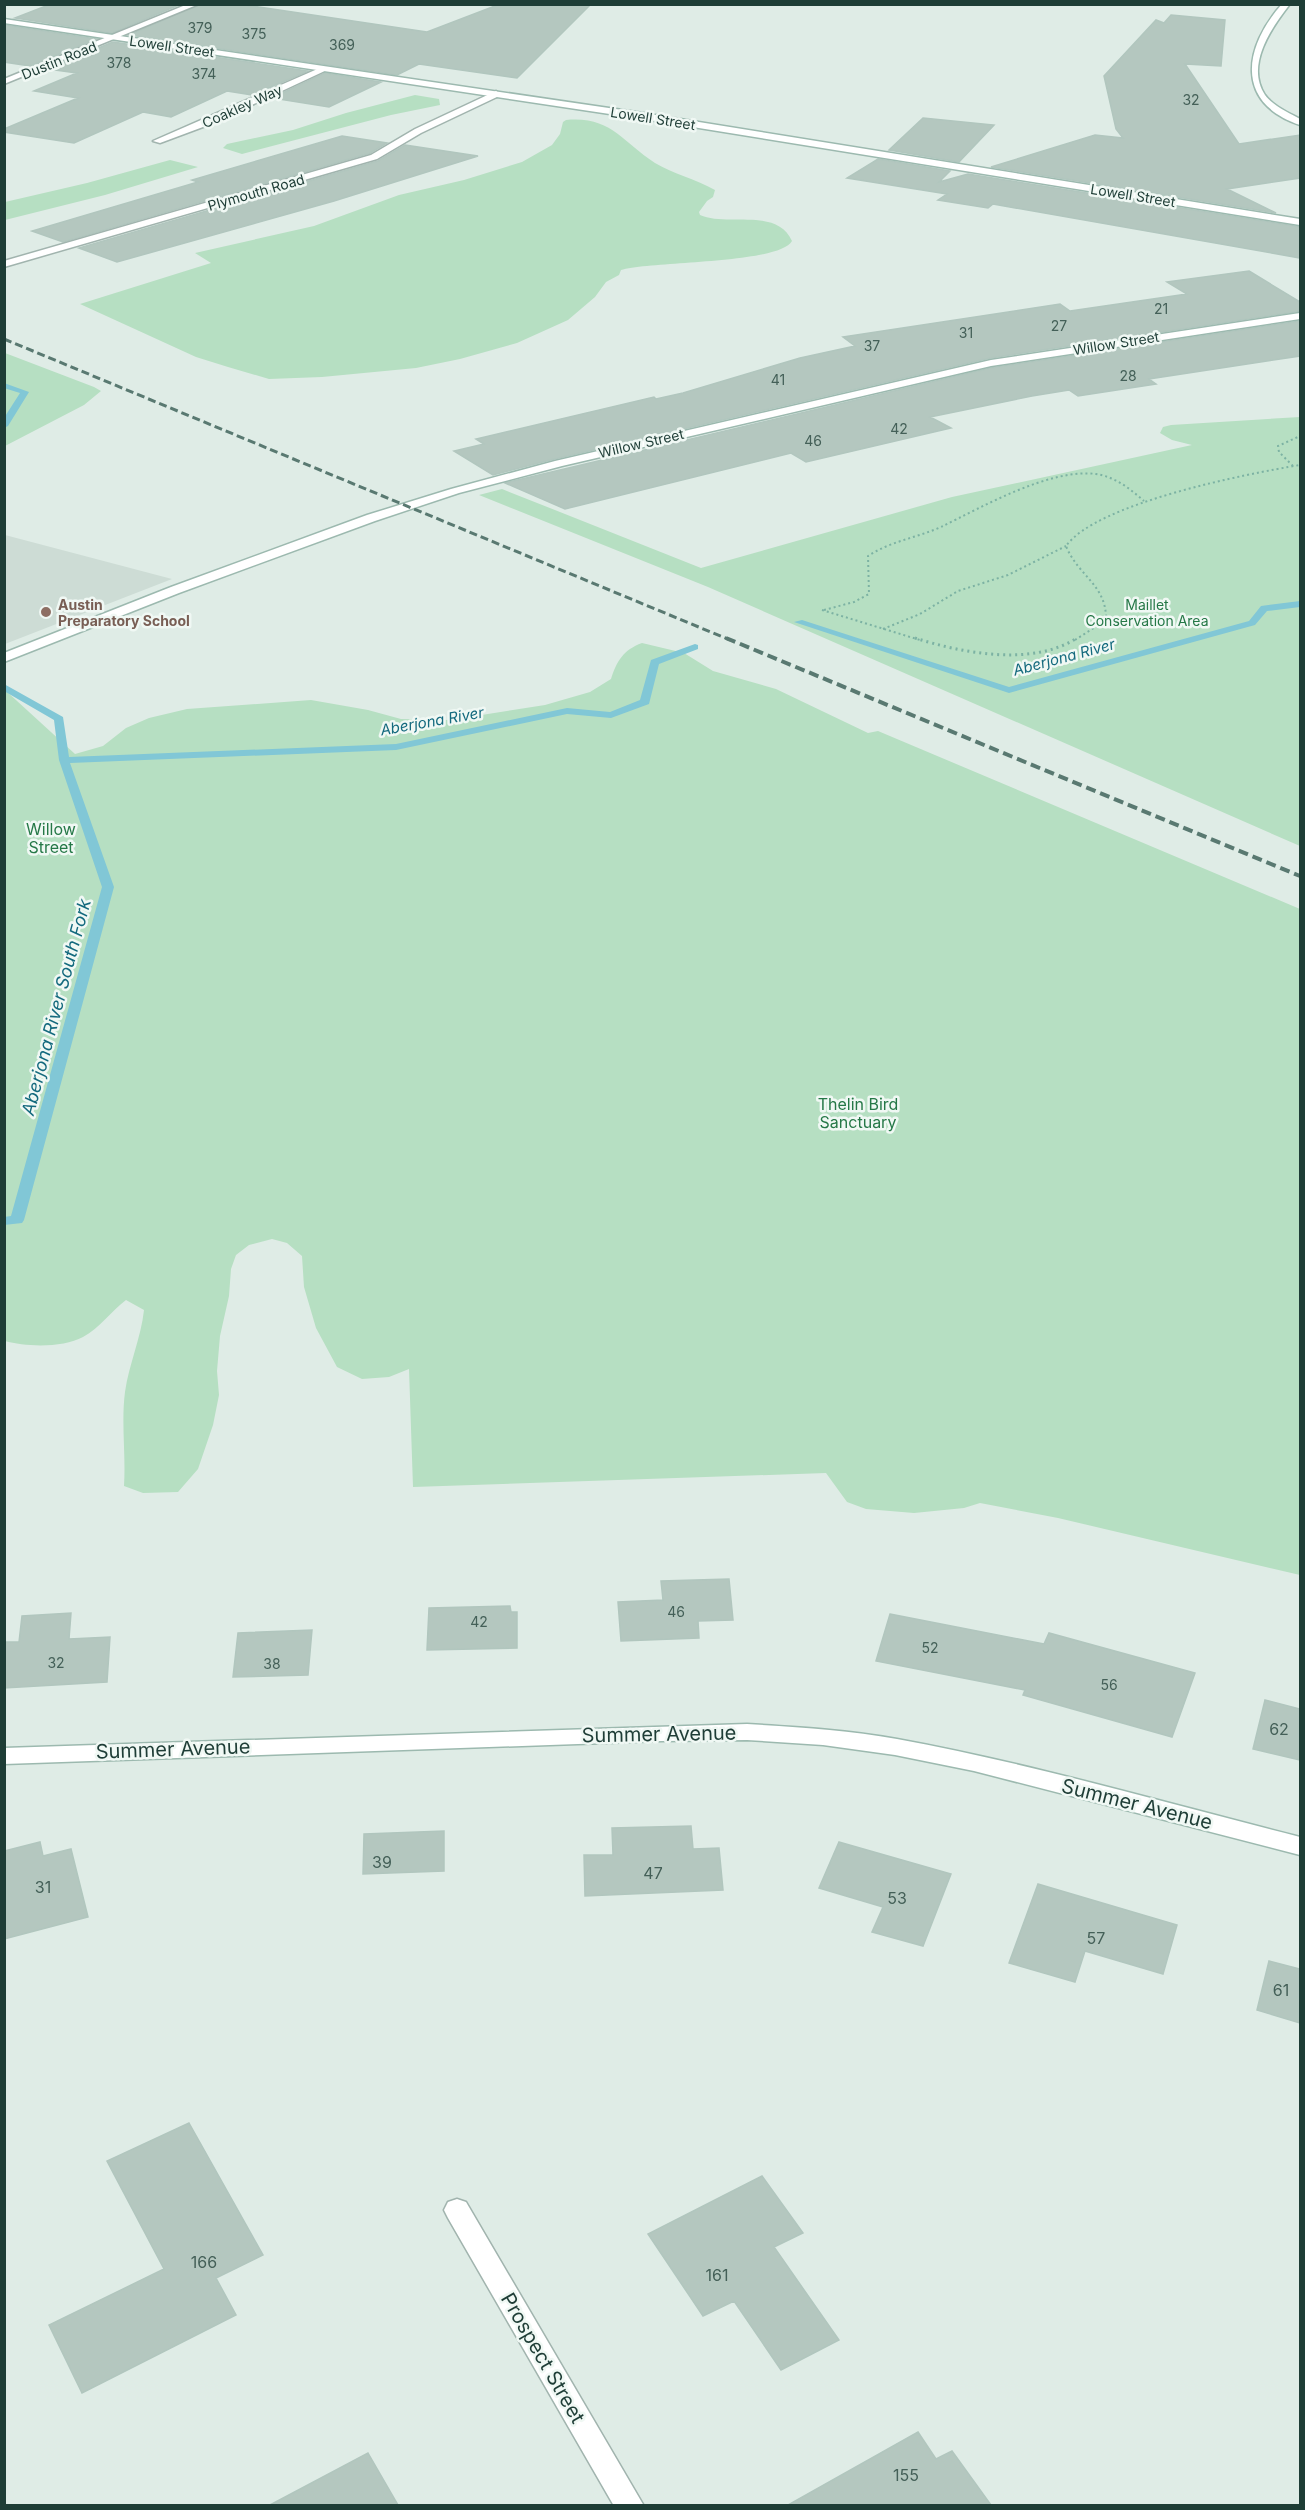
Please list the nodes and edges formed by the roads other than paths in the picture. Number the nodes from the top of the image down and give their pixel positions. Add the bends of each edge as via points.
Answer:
1 (196, 4) edge
2 (1287, 4) edge
3 (4, 21) edge
4 (114, 38) junction
5 (325, 69) junction
6 (4, 82) edge
7 (496, 94) junction
8 (1300, 122) edge
9 (157, 141) dead end
10 (1300, 222) edge
11 (4, 264) edge
12 (1300, 316) edge
13 (4, 658) edge
14 (4, 1756) edge
15 (1300, 1846) edge
16 (457, 2210) dead end
17 (630, 2505) edge

1 - 4 main road, Dustin Road
2 - 8 main road via 1265,32 1259,47 1256,80 1267,101
3 - 4 main road, Lowell Street
4 - 5 main road, Lowell Street
4 - 6 main road, Dustin Road
5 - 7 main road, Lowell Street
5 - 9 main road, Coakley Way
7 - 10 main road, Lowell Street
7 - 11 main road, Plymouth Road via 374,157
12 - 13 main road, Willow Street via 991,363 559,463 418,502 327,533
14 - 15 main road, Summer Avenue via 662,1733 747,1732 823,1737 974,1763
16 - 17 main road, Prospect Street

